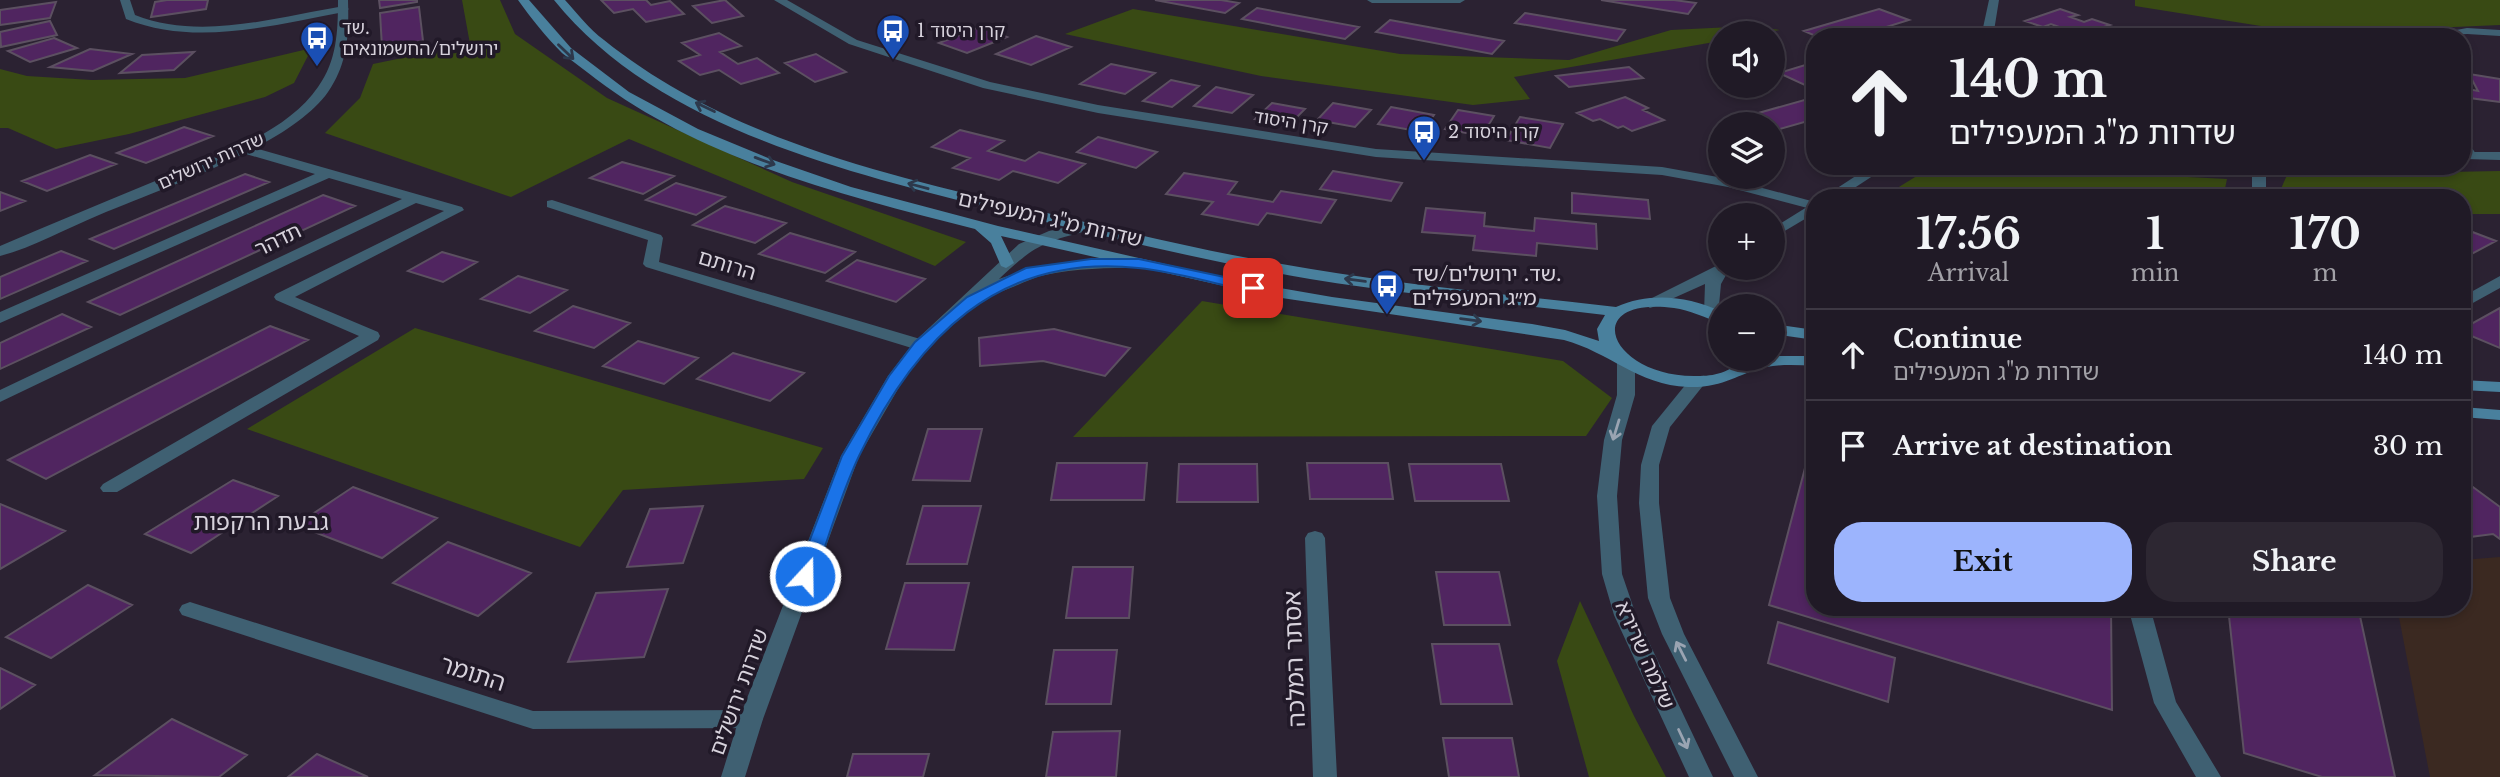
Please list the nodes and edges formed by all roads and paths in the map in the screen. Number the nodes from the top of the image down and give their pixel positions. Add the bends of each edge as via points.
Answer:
1 (125, 0) edge
2 (523, 0) edge
3 (559, 0) edge
4 (779, 0) edge
5 (1372, 0) edge
6 (1460, 0) edge
7 (1994, 0) edge
8 (343, 5) edge
9 (1989, 28) edge
10 (2471, 31) edge
11 (2500, 33) edge
12 (244, 149) junction
13 (2471, 153) edge
14 (2500, 156) edge
15 (328, 173) junction
16 (1866, 175) edge
17 (1844, 189) edge
18 (415, 198) junction
19 (552, 204) dead end
20 (1806, 204) edge
21 (1806, 211) edge
22 (978, 225) junction
23 (1785, 226) edge
24 (1086, 227) junction
25 (1037, 240) junction
26 (0, 251) edge
27 (1006, 263) junction
28 (1139, 263) junction
29 (1708, 276) edge
30 (2500, 281) edge
31 (2471, 299) edge
32 (972, 300) junction
33 (1650, 303) junction
34 (1618, 312) junction
35 (1708, 313) edge
36 (0, 318) edge
37 (1785, 331) edge
38 (1806, 334) edge
39 (920, 345) junction
40 (1622, 360) junction
41 (1806, 361) edge
42 (1739, 371) edge
43 (1733, 375) junction
44 (1697, 382) junction
45 (2471, 385) edge
46 (2500, 387) edge
47 (0, 397) edge
48 (2471, 413) edge
49 (2500, 415) edge
50 (110, 488) dead end
51 (1315, 538) dead end
52 (190, 610) dead end
53 (2141, 616) edge
54 (751, 719) junction
55 (733, 777) edge
56 (1325, 777) edge
57 (1701, 777) edge
58 (1746, 777) edge
59 (2209, 777) edge

1 - 8 street via 130,17 145,26 170,31 242,25
2 -> 22 main road, שדרות מ"ג המעפילים via 540,26 575,60 708,137 806,177
24 -> 3 main road, שדרות מ"ג המעפילים via 879,175 784,144 664,87 608,51
4 - 20 street, קרן היסוד via 853,42 987,85 1098,109 1376,153 1662,171
5 - 6 street
7 - 9 street
8 - 12 street, שדרות ירושלים via 344,43 339,65 328,83 307,108
10 - 11 street
12 - 15 street
12 - 26 street, שדרות ירושלים
13 - 14 street
15 - 18 street
15 - 36 street
16 - 17 street
18 - 47 street, תדהר
18 - 50 street via 457,210 282,298 372,336
19 - 39 street, הרותם via 656,238 651,264
21 - 23 street
22 - 25 main road, שדרות מ"ג המעפילים
22 - 27 main road via 998,241
24 - 25 street, שדרות ירושלים
34 -> 24 main road, שדרות מ"ג המעפילים via 1308,274
25 - 27 street, שדרות ירושלים
25 - 28 main road, שדרות מ"ג המעפילים
27 - 32 street, שדרות ירושלים
28 - 32 street, שדרות ירושלים via 1091,263 1031,271
28 -> 40 main road, שדרות מ"ג המעפילים via 1296,296 1565,335
29 - 33 street
30 - 31 street
32 - 39 street, שדרות ירושלים
33 - 34 main road
33 - 35 main road via 1671,303
34 - 40 main road via 1605,328 1609,347
37 - 38 main road
39 - 54 street, שדרות ירושלים via 850,456
40 - 44 main road, שדרות מ"ג המעפילים via 1659,377
40 -> 57 street, שלמה שרירא via 1626,395 1613,440 1607,496 1612,574 1625,615
41 - 43 main road via 1752,365
42 - 43 main road
43 - 44 main road, שדרות מ"ג המעפילים
58 -> 44 street, שלמה שרירא via 1659,598 1649,503 1651,457 1661,426
45 - 46 main road
48 - 49 main road
51 - 56 street, אסתר המלכה
52 - 54 street, התומר via 533,720
53 - 59 street via 2165,703
54 - 55 street, שדרות ירושלים

